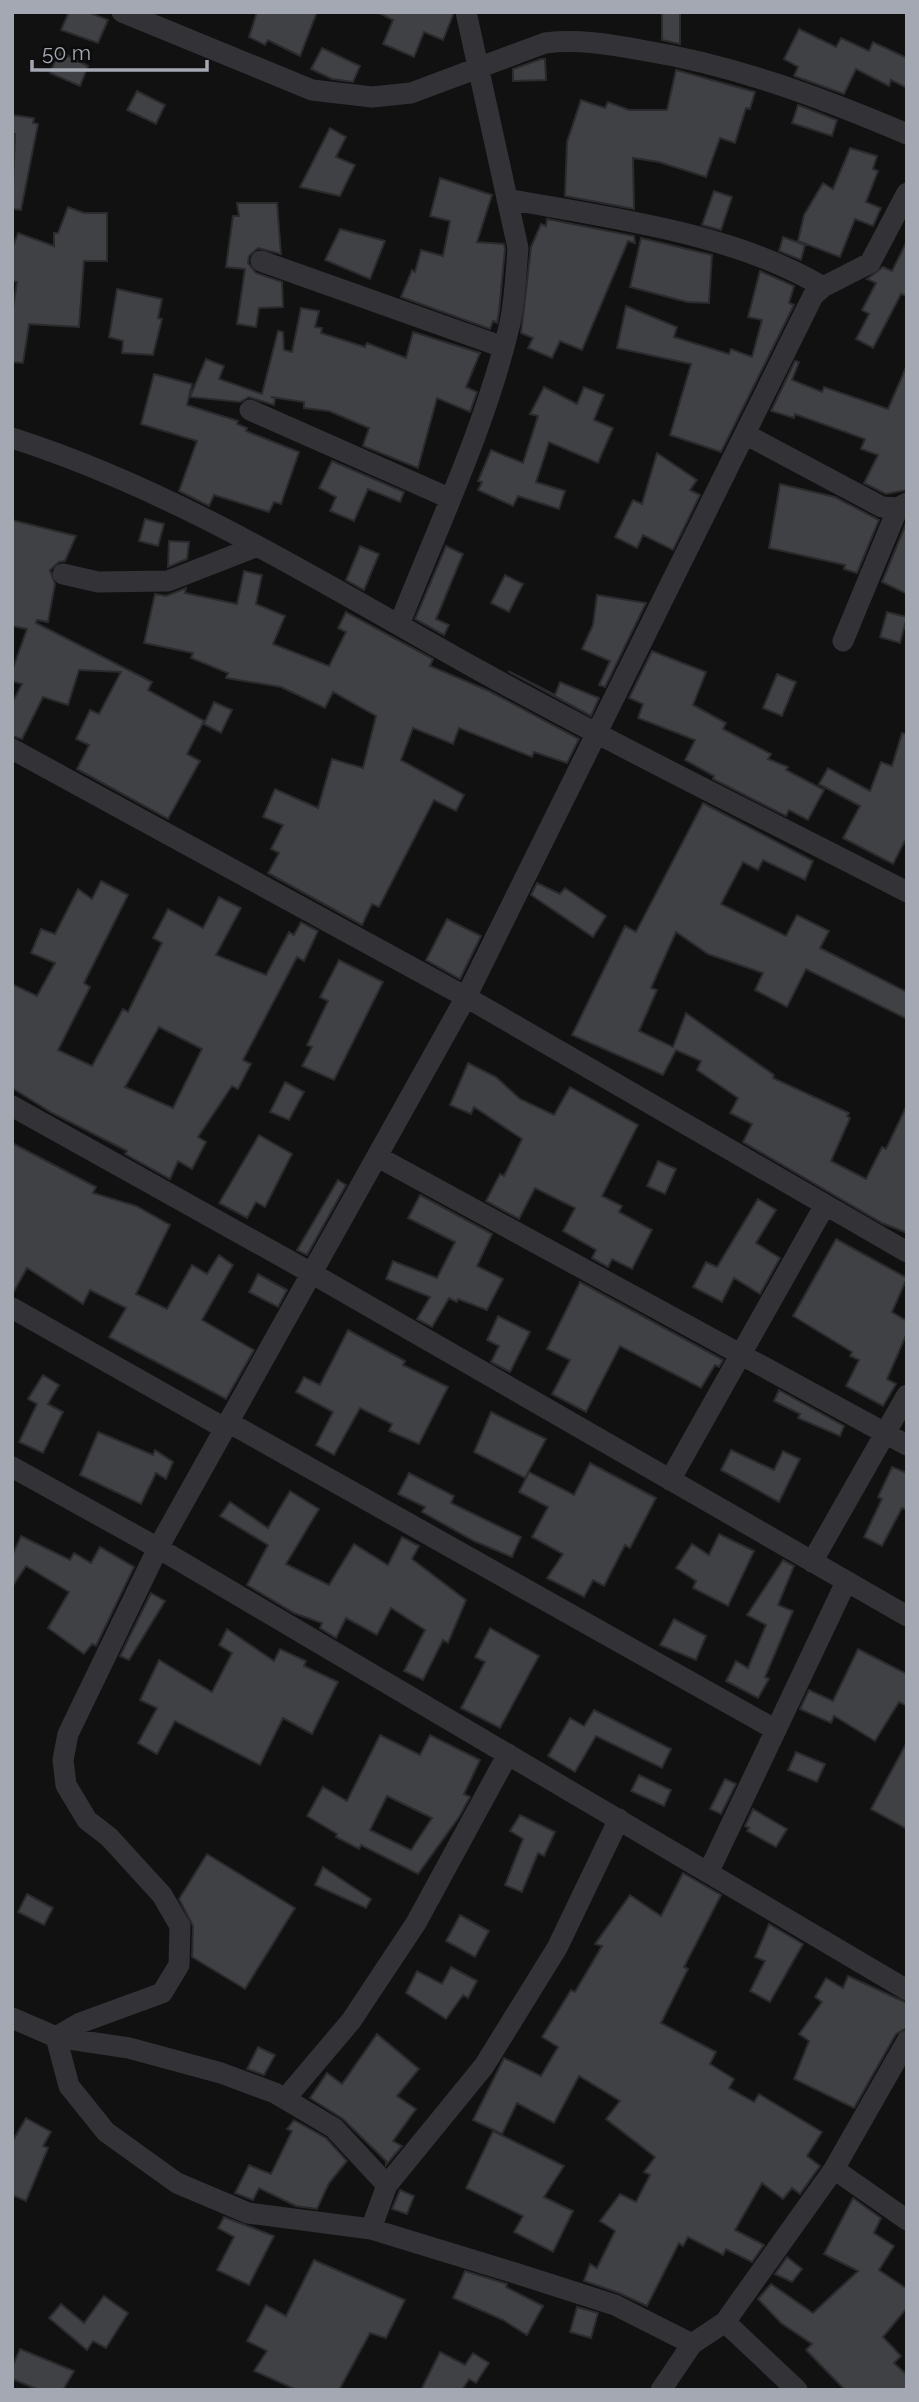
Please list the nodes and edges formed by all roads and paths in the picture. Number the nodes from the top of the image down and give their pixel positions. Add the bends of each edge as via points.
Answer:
1 (122, 12) edge
2 (466, 12) edge
3 (478, 66) junction
4 (907, 134) edge
5 (907, 193) edge
6 (507, 199) junction
7 (261, 261) dead end
8 (823, 287) junction
9 (503, 347) junction
10 (250, 410) dead end
11 (745, 434) junction
12 (12, 438) edge
13 (449, 498) junction
14 (902, 505) edge
15 (255, 547) junction
16 (63, 574) dead end
17 (399, 625) junction
18 (843, 641) dead end
19 (598, 733) junction
20 (12, 749) edge
21 (907, 891) edge
22 (466, 997) junction
23 (12, 1107) edge
24 (378, 1157) junction
25 (825, 1205) junction
26 (907, 1252) edge
27 (313, 1274) junction
28 (12, 1308) edge
29 (741, 1354) junction
30 (907, 1395) edge
31 (227, 1425) junction
32 (885, 1433) junction
33 (907, 1445) edge
34 (12, 1467) edge
35 (670, 1480) junction
36 (159, 1548) junction
37 (812, 1562) junction
38 (846, 1582) junction
39 (907, 1616) edge
40 (776, 1730) junction
41 (508, 1754) junction
42 (619, 1819) junction
43 (709, 1871) junction
44 (907, 1990) edge
45 (12, 2018) edge
46 (56, 2037) junction
47 (907, 2041) edge
48 (285, 2099) junction
49 (834, 2169) junction
50 (387, 2185) junction
51 (907, 2220) edge
52 (371, 2229) junction
53 (725, 2322) junction
54 (692, 2344) junction
55 (661, 2390) edge
56 (797, 2390) edge

1 - 3 street via 312,90 372,97 411,93
2 - 3 street
3 - 4 street via 545,43 598,43 738,70 843,106
3 - 6 street
5 - 8 street via 870,262
6 - 8 street via 723,244 788,265
6 - 9 street via 518,248
7 - 9 street
8 - 11 street via 813,296
9 - 13 street
10 - 13 street
11 - 14 street via 883,508
11 - 19 street
12 - 15 street via 115,478
13 - 17 street
14 - 18 street
15 - 16 street via 167,581 98,582
15 - 17 street
17 - 19 street
19 - 21 street
19 - 22 street
20 - 22 street
22 - 24 street
22 - 25 street
23 - 27 street
24 - 27 street
24 - 29 street
25 - 26 street
25 - 29 street
27 - 31 street
27 - 35 street
28 - 31 street
29 - 32 street
29 - 35 street
30 - 32 street
31 - 36 street
31 - 40 street
32 - 33 street
32 - 37 street
34 - 36 street
35 - 37 street
36 - 41 street
36 - 46 street via 68,1734 63,1760 66,1784 87,1820 141,1870 180,1926 179,1965 163,1993 80,2023
37 - 38 street
38 - 39 street
38 - 40 street
40 - 43 street
41 - 42 street
41 - 48 street via 416,1923 351,2021
42 - 43 street
42 - 50 street via 557,1948 484,2066
43 - 44 street
45 - 46 street
46 - 48 street via 156,2055 222,2073
46 - 52 street via 69,2086 106,2132 177,2183 248,2213
47 - 49 street
48 - 50 street via 334,2128
49 - 51 street
49 - 53 street
50 - 52 street
52 - 54 street via 615,2305
53 - 54 street
53 - 56 street
54 - 55 street

